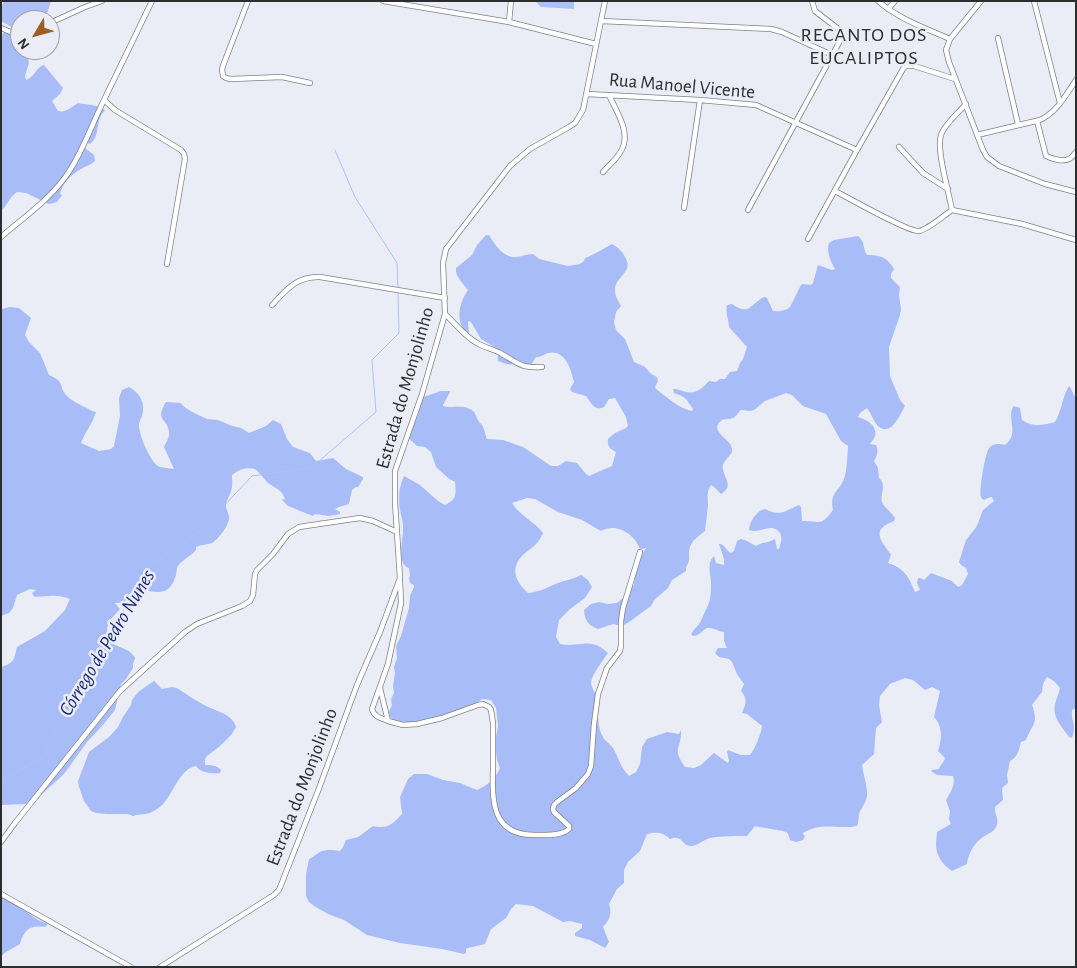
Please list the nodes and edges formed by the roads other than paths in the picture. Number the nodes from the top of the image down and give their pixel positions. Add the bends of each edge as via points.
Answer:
1 (102, 1) edge
2 (152, 1) edge
3 (248, 1) edge
4 (383, 1) edge
5 (511, 1) edge
6 (605, 1) edge
7 (812, 1) edge
8 (878, 1) edge
9 (895, 1) edge
10 (982, 1) edge
11 (1034, 1) edge
12 (888, 9) junction
13 (60, 18) edge
14 (602, 21) junction
15 (509, 22) junction
16 (998, 38) dead end
17 (950, 39) junction
18 (596, 44) junction
19 (832, 55) junction
20 (955, 79) junction
21 (1076, 80) edge
22 (310, 84) dead end
23 (587, 94) junction
24 (609, 95) junction
25 (104, 100) junction
26 (700, 100) junction
27 (1060, 102) junction
28 (966, 104) junction
29 (1037, 121) junction
30 (796, 123) junction
31 (1018, 124) junction
32 (977, 134) junction
33 (899, 147) dead end
34 (857, 150) junction
35 (1076, 152) edge
36 (603, 172) dead end
37 (948, 188) junction
38 (835, 191) junction
39 (1076, 192) edge
40 (684, 208) dead end
41 (748, 210) dead end
42 (952, 210) junction
43 (1, 237) edge
44 (808, 239) dead end
45 (1076, 240) edge
46 (167, 264) dead end
47 (445, 298) junction
48 (272, 305) dead end
49 (445, 314) junction
50 (542, 367) dead end
51 (397, 532) junction
52 (640, 552) dead end
53 (400, 578) junction
54 (380, 688) junction
55 (388, 721) junction
56 (1, 842) edge
57 (1, 894) edge
58 (131, 967) edge
59 (160, 967) edge

1 - 13 street
2 - 25 street
3 - 22 street via 222,69 223,76 232,79 282,77
4 - 15 street
5 - 15 street
6 - 14 street, Estrada do Monjolinho
7 - 19 street via 815,11 841,31 841,39
8 - 12 street
9 - 12 street
10 - 17 street
11 - 27 street
12 - 17 street
14 - 18 street, Estrada do Monjolinho
14 - 19 street via 771,29
15 - 18 street
16 - 31 street
17 - 20 street via 946,53
18 - 23 street, Estrada do Monjolinho
19 - 30 street
20 - 28 street
20 - 34 street via 906,66
21 - 27 street
23 - 24 street, Rua Manoel Vicente
23 - 47 street, Estrada do Monjolinho via 583,110 574,123 530,149 510,166 446,249 443,263
24 - 26 street, Rua Manoel Vicente
24 - 36 street via 625,139 621,151
25 - 43 street via 65,177 34,210
25 - 46 street via 184,154
26 - 30 street, Rua Manoel Vicente via 756,105
26 - 40 street
27 - 29 street via 1048,116
28 - 32 street
28 - 37 street via 941,135 939,147
29 - 31 street
29 - 35 street via 1046,156 1065,160
30 - 34 street, Rua Manoel Vicente
30 - 41 street
31 - 32 street
32 - 39 street via 987,157 999,166
33 - 37 street via 923,173
34 - 38 street
37 - 42 street
38 - 42 street via 916,232 928,228
38 - 44 street
42 - 45 street via 1022,224
47 - 48 street via 312,277 289,287
47 - 49 street, Estrada do Monjolinho
49 - 50 street via 475,342 519,365
49 - 51 street, Estrada do Monjolinho via 395,471
51 - 53 street, Estrada do Monjolinho
51 - 56 street via 360,518 299,527 288,534 257,570 250,601 185,632 120,691
52 - 55 street via 623,608 620,651 607,668 598,694 591,766 576,788 553,809 569,826 567,831 523,834 508,828 498,817 492,792 493,716 486,705 417,724
53 - 54 street via 401,603
53 - 59 street, Estrada do Monjolinho via 279,890
54 - 55 street
54 - 55 street via 372,709 376,716
57 - 58 street

